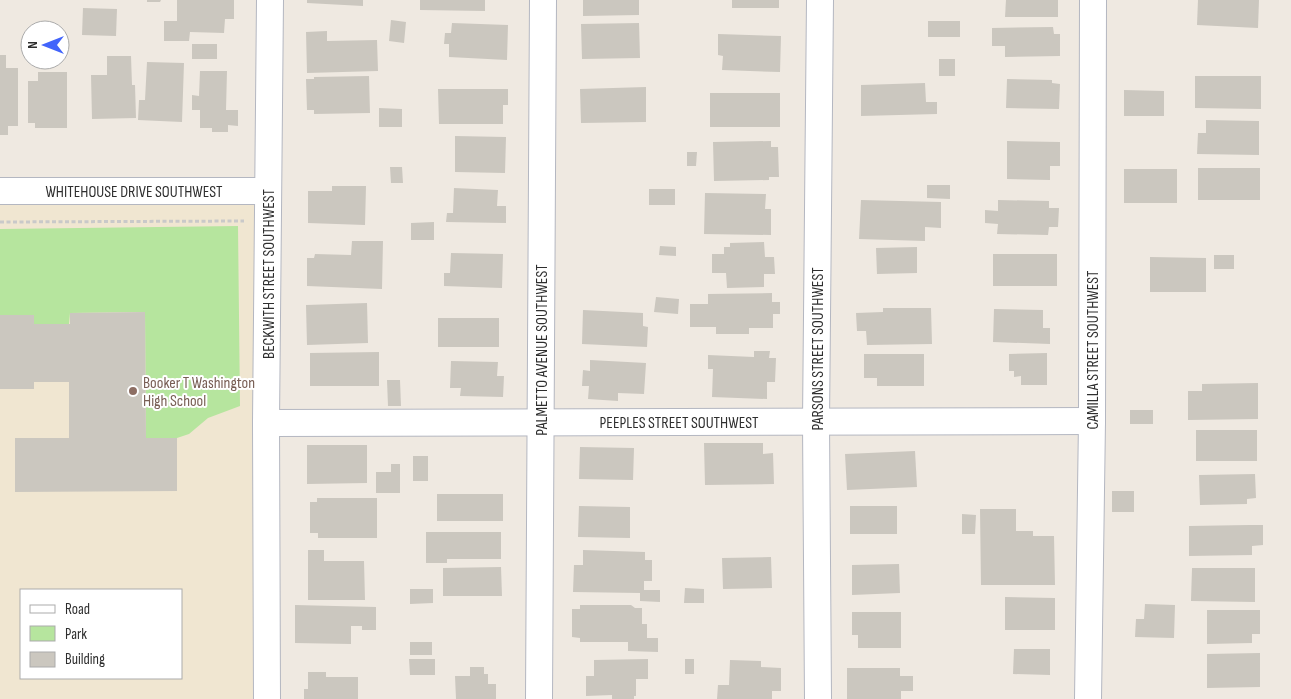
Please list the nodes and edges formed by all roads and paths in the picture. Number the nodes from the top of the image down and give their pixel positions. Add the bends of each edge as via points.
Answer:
1 (270, 0) edge
2 (543, 0) edge
3 (820, 0) edge
4 (1093, 0) edge
5 (0, 191) edge
6 (268, 191) junction
7 (245, 221) dead end
8 (0, 222) edge
9 (1092, 421) junction
10 (541, 422) junction
11 (816, 422) junction
12 (266, 423) junction
13 (267, 699) edge
14 (539, 699) edge
15 (818, 699) edge
16 (1088, 699) edge

1 - 6 street, BECKWITH STREET SOUTHWEST
2 - 10 street, PALMETTO AVENUE SOUTHWEST
3 - 11 street, PARSONS STREET SOUTHWEST
4 - 9 street, CAMILLA STREET SOUTHWEST
5 - 6 street, WHITEHOUSE DRIVE SOUTHWEST
6 - 12 street, BECKWITH STREET SOUTHWEST
7 - 8 path
9 - 11 street, PEEPLES STREET SOUTHWEST
9 - 16 street, CAMILLA STREET SOUTHWEST
10 - 11 street, PEEPLES STREET SOUTHWEST
10 - 12 street, PEEPLES STREET SOUTHWEST
10 - 14 street, PALMETTO AVENUE SOUTHWEST
11 - 15 street, PARSONS STREET SOUTHWEST
12 - 13 street, BECKWITH STREET SOUTHWEST

